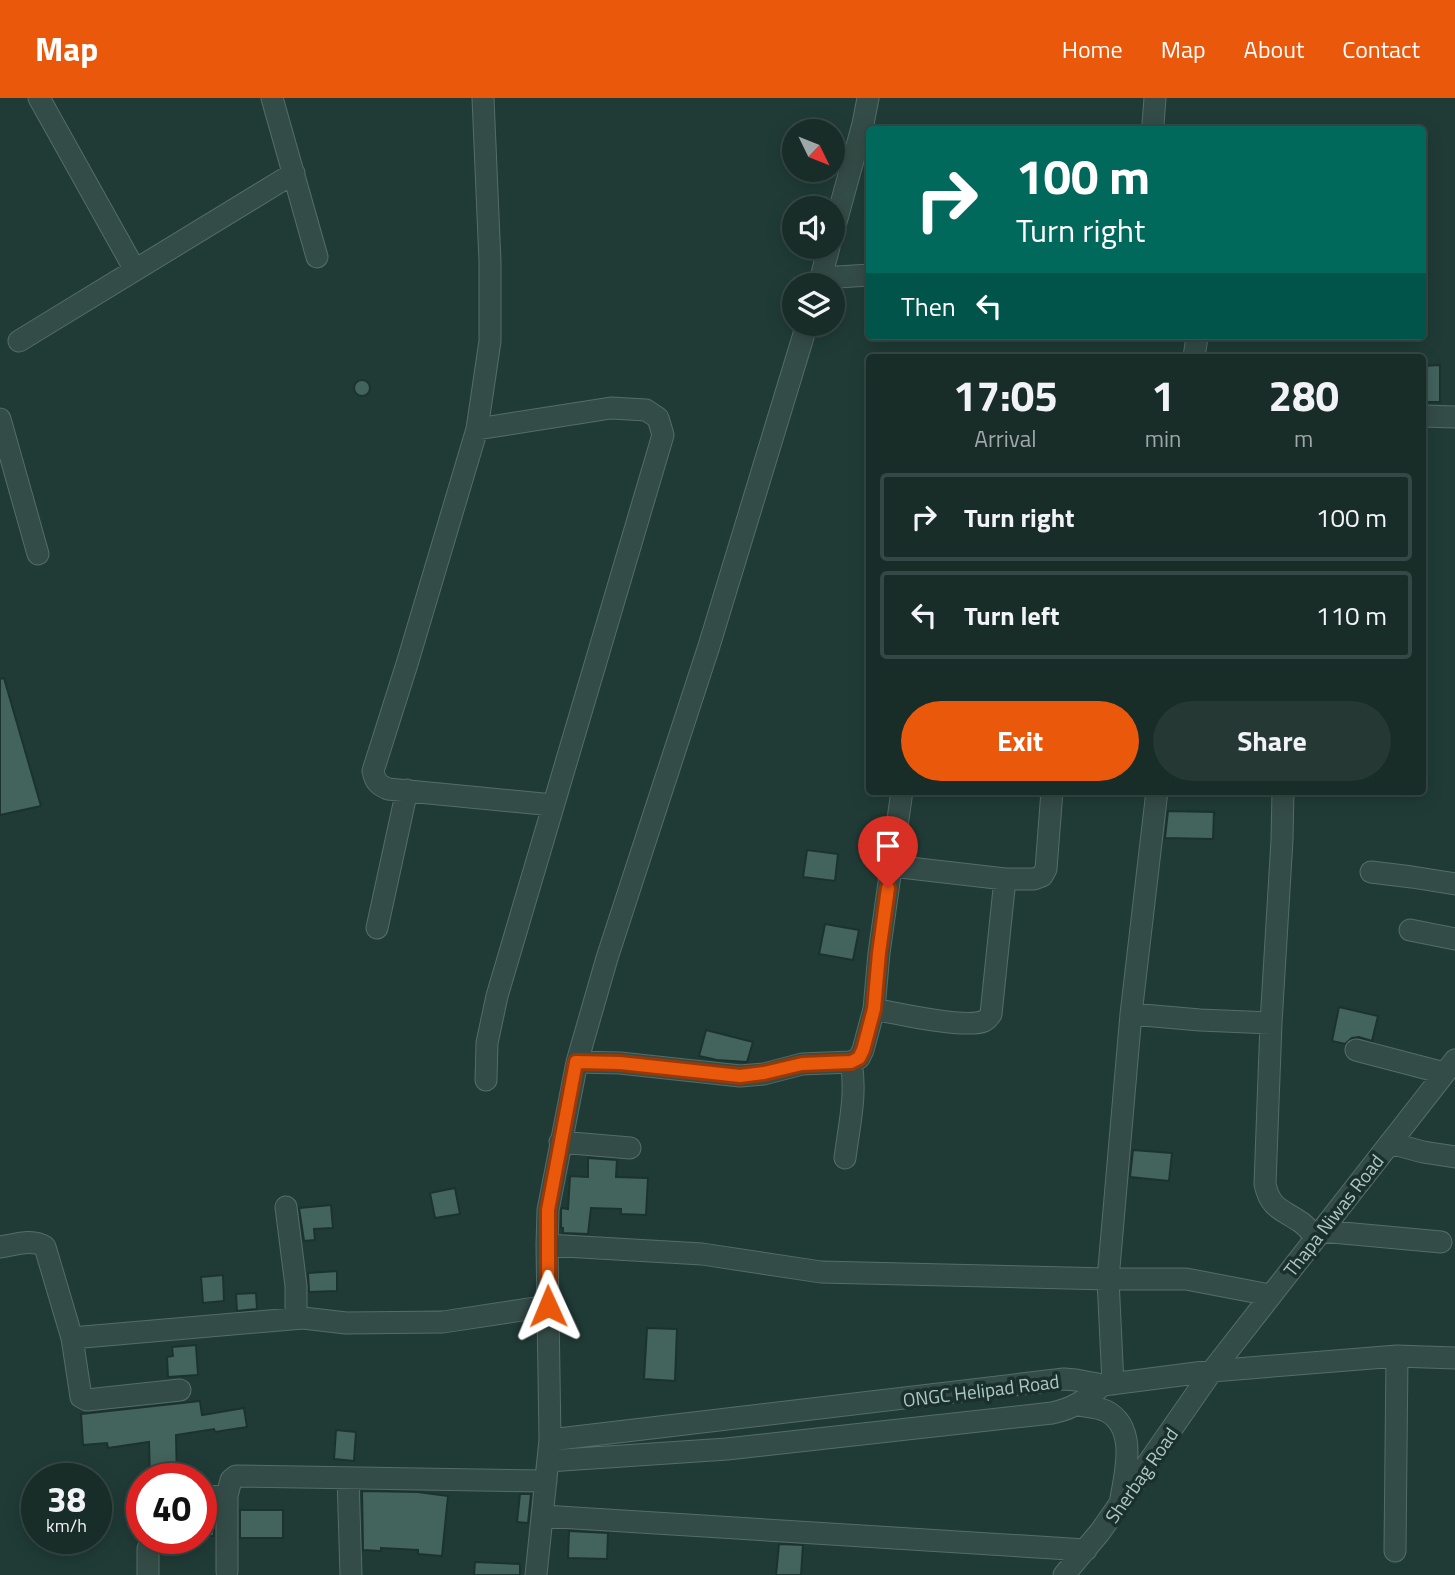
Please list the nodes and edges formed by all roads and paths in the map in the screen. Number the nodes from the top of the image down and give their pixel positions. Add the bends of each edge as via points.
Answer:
1 (39, 98) edge
2 (272, 98) edge
3 (483, 98) edge
4 (868, 98) edge
5 (1155, 98) edge
6 (1153, 124) dead end
7 (294, 173) junction
8 (843, 196) edge
9 (317, 257) dead end
10 (135, 270) junction
11 (866, 276) edge
12 (845, 278) edge
13 (803, 336) edge
14 (19, 341) dead end
15 (1426, 416) edge
16 (1455, 417) edge
17 (0, 419) edge
18 (477, 429) junction
19 (38, 554) dead end
20 (407, 790) junction
21 (901, 795) edge
22 (1052, 795) edge
23 (1157, 795) edge
24 (1283, 795) edge
25 (553, 805) junction
26 (892, 866) junction
27 (1371, 872) dead end
28 (1005, 878) junction
29 (1455, 884) edge
30 (377, 929) dead end
31 (1410, 930) dead end
32 (1455, 939) edge
33 (874, 1009) junction
34 (1131, 1014) junction
35 (1271, 1023) junction
36 (1356, 1051) dead end
37 (576, 1062) junction
38 (851, 1062) junction
39 (1450, 1067) edge
40 (486, 1080) dead end
41 (560, 1142) junction
42 (1390, 1143) junction
43 (630, 1148) dead end
44 (1455, 1157) edge
45 (845, 1158) dead end
46 (286, 1207) dead end
47 (1318, 1234) junction
48 (1441, 1242) dead end
49 (547, 1245) junction
50 (0, 1247) edge
51 (1108, 1279) junction
52 (1270, 1296) junction
53 (548, 1306) junction
54 (296, 1318) junction
55 (72, 1338) junction
56 (1397, 1356) junction
57 (1455, 1358) edge
58 (1212, 1371) junction
59 (1108, 1384) junction
60 (180, 1390) dead end
61 (1079, 1405) junction
62 (548, 1461) junction
63 (348, 1478) junction
64 (217, 1496) edge
65 (227, 1496) junction
66 (1120, 1503) junction
67 (542, 1516) junction
68 (1086, 1550) junction
69 (1395, 1551) dead end
70 (148, 1554) edge
71 (227, 1571) dead end
72 (148, 1575) edge
73 (351, 1575) edge
74 (536, 1575) edge
75 (1064, 1575) edge

1 - 10 street
2 - 7 street
3 - 18 street via 490,341
4 - 8 street
5 - 6 street
7 - 9 street
7 - 10 street
10 - 14 street
11 - 12 street
13 - 37 street
15 - 16 street
17 - 19 street
18 - 20 street via 373,771 380,786
18 - 25 street via 611,408 646,410 658,418 663,435
20 - 25 street
20 - 30 street
21 - 26 street
22 - 28 street via 1046,869 1034,879
23 - 34 street
24 - 35 street
25 - 40 street via 497,996 487,1043
26 - 28 street
26 - 33 street
27 - 29 street
28 - 33 street via 987,1020 915,1018
31 - 32 street
33 - 38 street via 863,1050
34 - 35 street
34 - 51 street
35 - 47 street via 1265,1184 1276,1207
36 - 39 street
37 - 38 street via 740,1076 802,1064
37 - 41 street
38 - 45 street via 854,1096
39 - 42 street, Thapa Niwas Road
41 - 43 street
41 - 49 street
42 - 44 street
42 - 47 street, Thapa Niwas Road
46 - 54 street
47 - 48 street
47 - 52 street, Thapa Niwas Road
49 - 51 street via 702,1254 821,1272
49 - 53 street
50 - 55 street via 36,1242 45,1247
51 - 52 street via 1186,1279
51 - 59 street
52 - 58 street, Thapa Niwas Road
53 - 54 street via 433,1322 346,1323
53 - 62 street
54 - 55 street
55 - 60 street via 85,1400
56 - 57 street, ONGC Helipad Road
56 - 58 street, ONGC Helipad Road
56 - 69 street
58 - 59 street, ONGC Helipad Road
58 - 66 street, Sherbag Road
59 - 61 street
59 - 62 street, ONGC Helipad Road via 1064,1379
61 - 62 street via 1052,1413 727,1449
61 - 66 street via 1101,1409 1122,1425 1127,1447
62 - 63 street
62 - 67 street
63 - 65 street via 236,1476 230,1480
63 - 73 street
64 - 65 street
65 - 71 street
66 - 68 street, Sherbag Road
67 - 68 street
67 - 74 street
68 - 75 street, Sherbag Road
70 - 72 street

